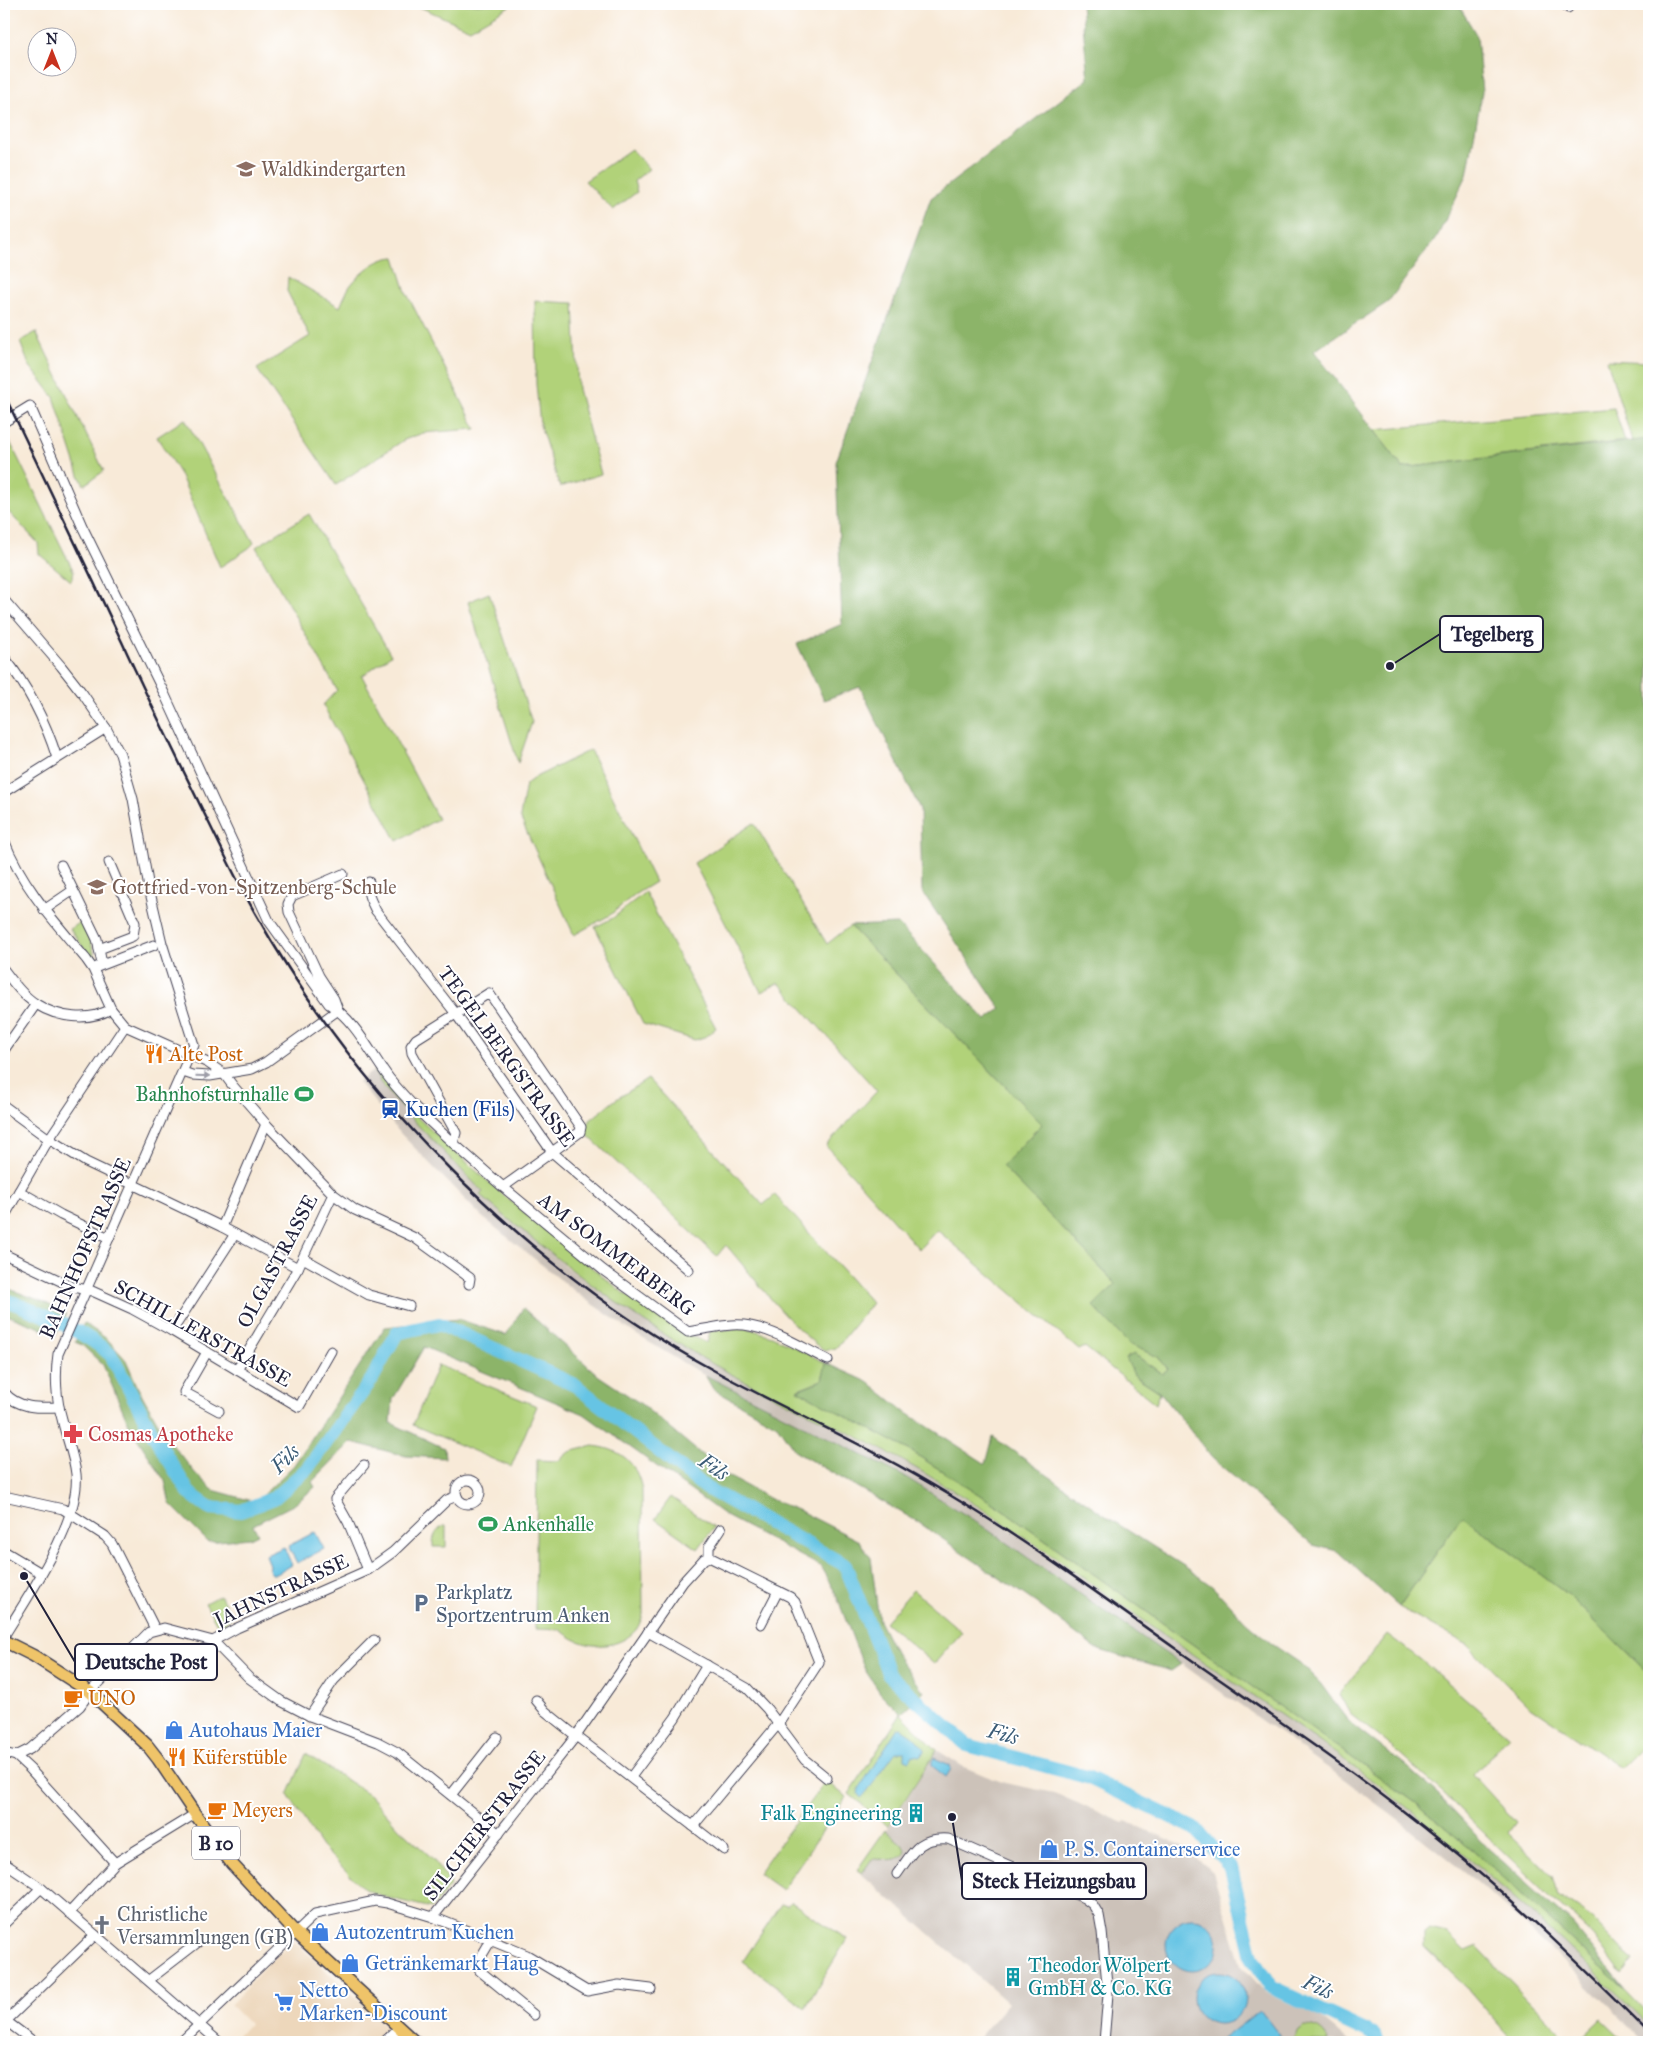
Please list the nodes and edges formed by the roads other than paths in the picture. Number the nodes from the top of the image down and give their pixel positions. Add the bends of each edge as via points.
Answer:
1 (4, 422) edge
2 (4, 600) edge
3 (4, 657) edge
4 (106, 728) junction
5 (57, 758) junction
6 (4, 792) edge
7 (4, 840) edge
8 (109, 862) dead end
9 (61, 865) dead end
10 (343, 874) dead end
11 (369, 882) dead end
12 (72, 891) junction
13 (44, 910) junction
14 (133, 936) junction
15 (154, 945) dead end
16 (99, 949) junction
17 (138, 951) junction
18 (102, 964) junction
19 (93, 969) junction
20 (4, 970) edge
21 (36, 1004) junction
22 (111, 1009) junction
23 (338, 1010) junction
24 (456, 1014) junction
25 (125, 1026) junction
26 (4, 1050) edge
27 (190, 1055) junction
28 (183, 1072) junction
29 (224, 1074) junction
30 (4, 1106) edge
31 (266, 1124) junction
32 (49, 1140) junction
33 (453, 1143) junction
34 (552, 1152) junction
35 (132, 1184) junction
36 (503, 1187) junction
37 (19, 1191) junction
38 (333, 1194) junction
39 (4, 1217) edge
40 (222, 1227) junction
41 (235, 1234) junction
42 (109, 1238) junction
43 (4, 1254) edge
44 (303, 1258) junction
45 (298, 1268) junction
46 (689, 1270) dead end
47 (470, 1284) dead end
48 (86, 1290) junction
49 (409, 1306) dead end
50 (172, 1330) junction
51 (331, 1351) dead end
52 (207, 1352) junction
53 (828, 1360) dead end
54 (237, 1370) junction
55 (4, 1392) edge
56 (59, 1407) junction
57 (219, 1412) dead end
58 (364, 1465) dead end
59 (4, 1496) edge
60 (457, 1496) dead end
61 (70, 1514) junction
62 (721, 1529) dead end
63 (4, 1551) edge
64 (708, 1557) junction
65 (368, 1570) junction
66 (41, 1573) junction
67 (778, 1591) junction
68 (761, 1624) dead end
69 (156, 1629) junction
70 (648, 1632) junction
71 (4, 1636) edge
72 (4, 1640) edge
73 (374, 1640) dead end
74 (213, 1641) junction
75 (707, 1665) junction
76 (90, 1692) junction
77 (536, 1700) dead end
78 (310, 1716) junction
79 (779, 1723) junction
80 (576, 1736) junction
81 (497, 1737) dead end
82 (4, 1753) edge
83 (16, 1756) junction
84 (631, 1777) junction
85 (827, 1778) dead end
86 (452, 1795) junction
87 (195, 1814) junction
88 (693, 1826) junction
89 (499, 1834) junction
90 (724, 1850) dead end
91 (4, 1863) edge
92 (115, 1863) junction
93 (897, 1874) dead end
94 (41, 1888) junction
95 (69, 1913) junction
96 (433, 1918) junction
97 (4, 1924) edge
98 (295, 1932) junction
99 (95, 1935) junction
100 (491, 1940) junction
101 (198, 1943) dead end
102 (149, 1980) junction
103 (651, 1989) dead end
104 (534, 2015) dead end
105 (5, 2022) edge
106 (200, 2025) junction
107 (399, 2028) junction
108 (34, 2042) edge
109 (181, 2042) edge
110 (219, 2042) edge
111 (384, 2042) edge
112 (415, 2042) edge
113 (1104, 2042) edge

1 - 23 street, AM SOMMERBERG via 30,406 82,526 164,693 269,921 329,1004
2 - 4 street via 61,666
3 - 5 street via 37,706
4 - 5 street
4 - 27 street via 120,754 133,799 162,943 193,1040
5 - 6 street
7 - 13 street via 24,882
8 - 14 street via 136,923
9 - 12 street
10 - 23 street, AM SOMMERBERG via 292,896 288,904 311,960
11 - 24 street, TEGELBERGSTRASSE via 367,889 376,911
12 - 13 street
12 - 16 street
13 - 19 street
14 - 16 street
14 - 17 street
15 - 17 street
16 - 18 street
17 - 18 street
18 - 19 street
19 - 22 street
20 - 21 street via 18,989
21 - 22 street via 81,1018 97,1016
21 - 26 street
22 - 25 street
23 - 29 street via 252,1070
23 - 33 street, AM SOMMERBERG via 355,1028 411,1105
24 - 33 street via 416,1039 411,1046 456,1133
24 - 34 street, TEGELBERGSTRASSE
24 - 34 street, AM SOMMERBERG via 489,993 579,1123 580,1132
25 - 27 street
25 - 32 street
27 - 28 street, BAHNHOFSTRASSE
27 - 29 street
28 -> 29 street via 200,1076
28 - 35 street, BAHNHOFSTRASSE
29 - 31 street
30 - 32 street
31 - 38 street
31 - 40 street
32 - 35 street
32 - 37 street
33 - 36 street, AM SOMMERBERG
34 - 36 street, AM SOMMERBERG
34 - 46 street, TEGELBERGSTRASSE
35 - 40 street
35 - 42 street, BAHNHOFSTRASSE
36 - 53 street, AM SOMMERBERG via 603,1270 688,1332 749,1326 782,1337
37 - 39 street
37 - 42 street
38 - 44 street, OLGASTRASSE
38 - 47 street via 355,1210 415,1238 470,1278
40 - 41 street
41 - 45 street
41 - 50 street
42 - 48 street, BAHNHOFSTRASSE
43 - 48 street, SCHILLERSTRASSE
44 - 45 street, OLGASTRASSE
44 - 49 street via 369,1295
45 - 54 street, OLGASTRASSE
48 - 50 street, SCHILLERSTRASSE
48 - 56 street, BAHNHOFSTRASSE via 56,1364
50 - 52 street, SCHILLERSTRASSE
51 - 54 street, SCHILLERSTRASSE via 299,1407
52 - 54 street, SCHILLERSTRASSE
52 - 57 street via 184,1392
55 - 56 street via 14,1402 30,1407
56 - 61 street, BAHNHOFSTRASSE via 76,1476
58 - 65 street via 335,1499
59 - 61 street via 57,1507
60 - 65 street, JAHNSTRASSE via 447,1500
61 - 66 street, BAHNHOFSTRASSE
61 - 69 street via 112,1544
62 - 64 street via 709,1548
63 - 66 street
64 - 67 street
64 - 70 street, SILCHERSTRASSE via 683,1582
65 - 74 street, JAHNSTRASSE
66 - 71 street, BAHNHOFSTRASSE
67 - 68 street
67 - 79 street via 795,1602 819,1662
69 - 74 street, JAHNSTRASSE via 164,1628
69 - 76 street via 149,1632
70 - 75 street
70 - 80 street, SILCHERSTRASSE
72 - 76 main road, B 10
73 - 78 street via 334,1680
74 - 78 street via 249,1678 281,1701
75 - 79 street via 747,1688
75 - 84 street via 675,1718
76 - 83 street via 80,1706 30,1749
76 - 87 main road, B 10 via 158,1759
77 - 80 street
78 - 86 street via 397,1752
79 - 85 street via 805,1760
79 - 88 street
80 - 84 street
80 - 89 street, SILCHERSTRASSE
81 - 86 street
82 - 83 street
83 - 92 street
84 - 88 street
86 - 89 street
87 - 92 street
87 - 98 main road, B 10 via 223,1853
88 - 90 street
89 - 96 street, SILCHERSTRASSE
91 - 94 street
92 - 95 street
93 - 113 street via 913,1851 926,1840 948,1839 1084,1898 1093,1905 1101,1924 1108,1994
94 - 95 street
94 - 97 street
95 - 99 street
96 - 98 street, SILCHERSTRASSE via 388,1903 369,1901 316,1914
96 - 100 street
98 - 106 street, SILCHERSTRASSE
98 - 107 main road, B 10
99 - 102 street
99 - 105 street
100 - 103 street via 528,1955 588,1991 619,1985
100 - 104 street via 478,1962 480,1971
101 - 102 street
102 - 106 street
105 - 108 street
106 - 109 street, SILCHERSTRASSE
106 - 110 street
107 - 111 street
107 - 112 main road, B 10

